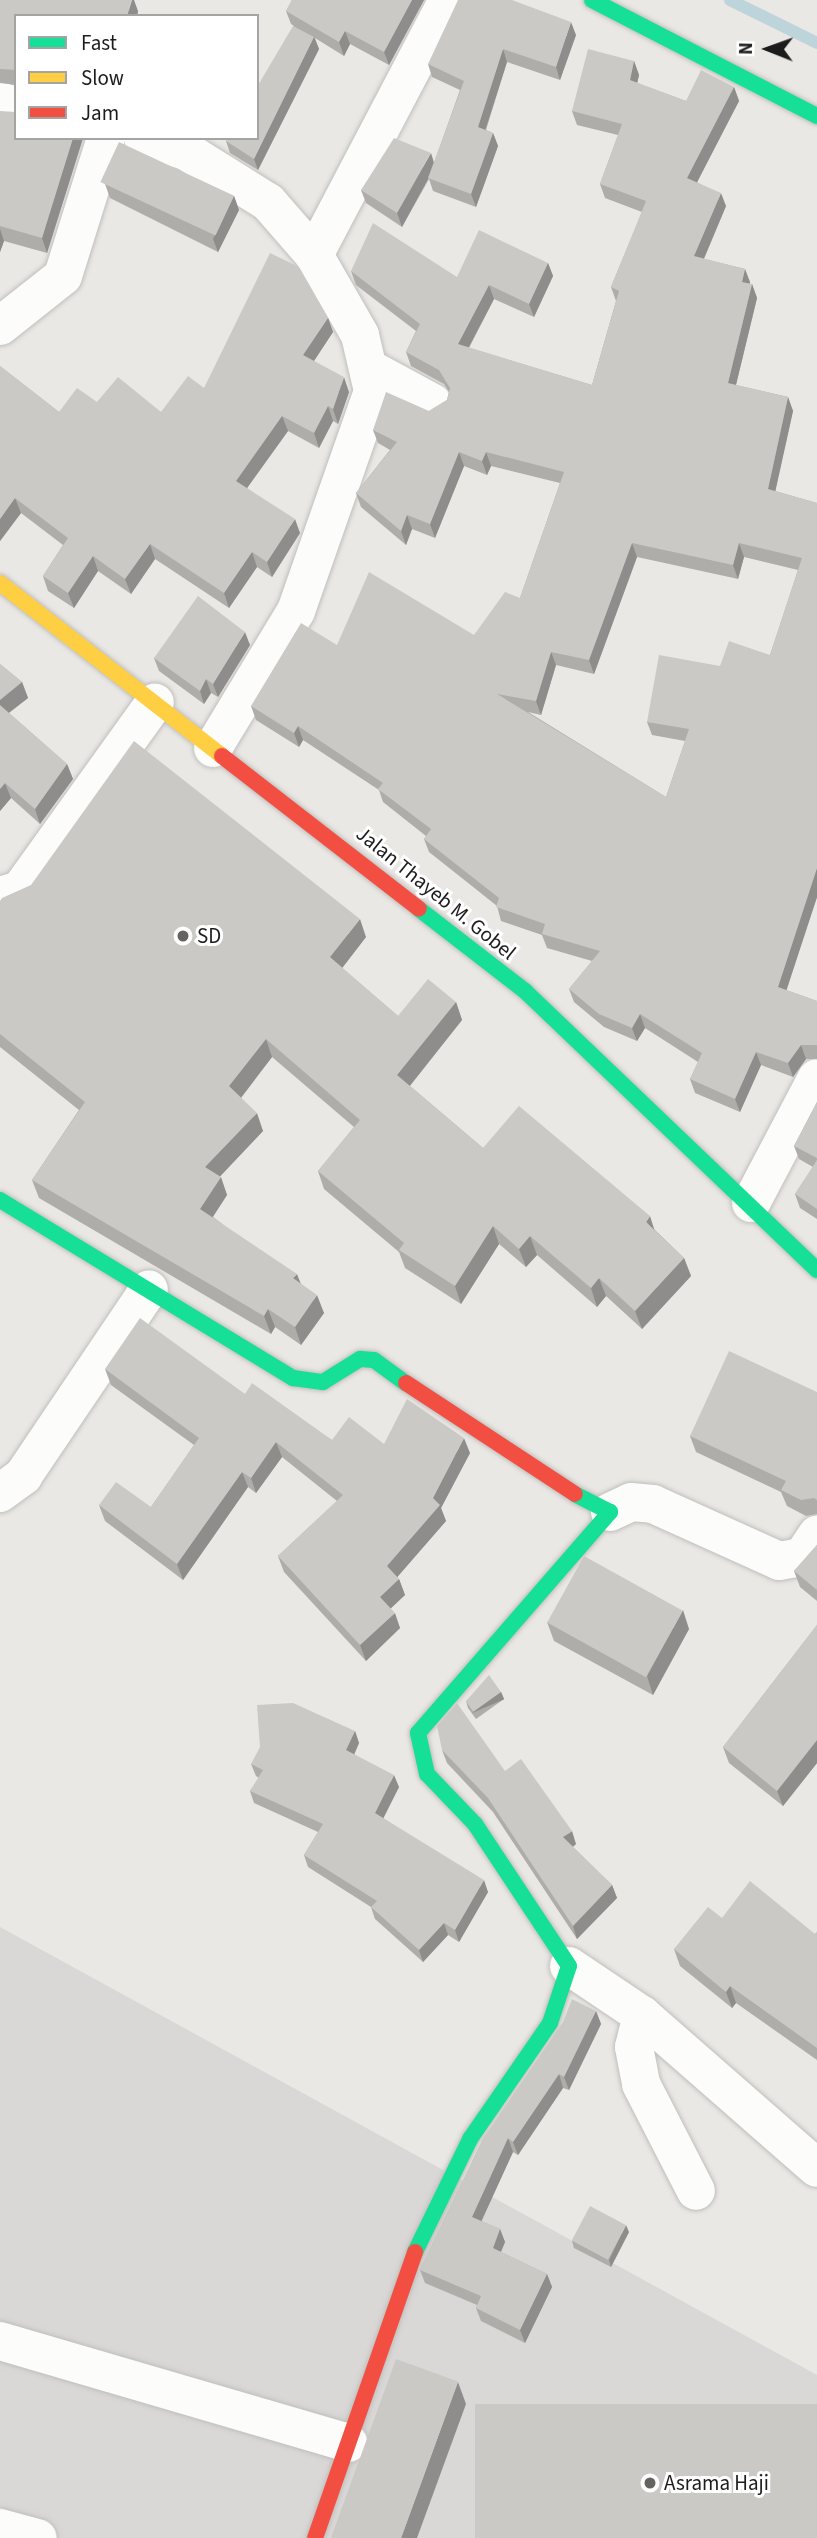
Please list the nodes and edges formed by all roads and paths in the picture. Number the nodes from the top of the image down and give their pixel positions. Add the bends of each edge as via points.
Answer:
1 (448, 0) edge
2 (592, 0) edge
3 (817, 116) edge
4 (105, 140) edge
5 (150, 140) edge
6 (314, 255) junction
7 (0, 326) edge
8 (372, 370) junction
9 (433, 403) dead end
10 (0, 583) edge
11 (155, 702) junction
12 (213, 748) junction
13 (0, 896) edge
14 (817, 1078) edge
15 (0, 1200) edge
16 (751, 1203) junction
17 (817, 1270) edge
18 (149, 1289) junction
19 (0, 1493) edge
20 (610, 1512) junction
21 (817, 1535) edge
22 (569, 1966) junction
23 (642, 2015) junction
24 (817, 2168) edge
25 (696, 2192) dead end
26 (0, 2341) edge
27 (348, 2443) junction
28 (0, 2528) edge
29 (38, 2538) edge
30 (315, 2538) edge

1 - 6 street
2 - 3 street
4 - 7 street via 63,276
5 - 6 street via 186,151 268,202
6 - 8 street via 360,335
8 - 9 street
8 - 12 street via 368,412 296,611
10 - 11 street, Jalan Thayeb M. Gobel
11 - 12 street, Jalan Thayeb M. Gobel
11 - 13 street via 20,890
12 - 16 street, Jalan Thayeb M. Gobel via 525,991
14 - 16 street
15 - 18 street
16 - 17 street, Jalan Thayeb M. Gobel
18 - 19 street via 23,1476
18 - 20 street via 293,1378 323,1382 360,1359 374,1360 539,1475
20 - 21 street via 631,1502 653,1504 779,1561 802,1557
20 - 22 street via 418,1733 427,1774 475,1824
22 - 23 street
22 - 27 street via 550,2023 470,2139 407,2270
23 - 24 street
23 - 25 street via 634,2062
26 - 27 street
27 - 30 street
28 - 29 street

